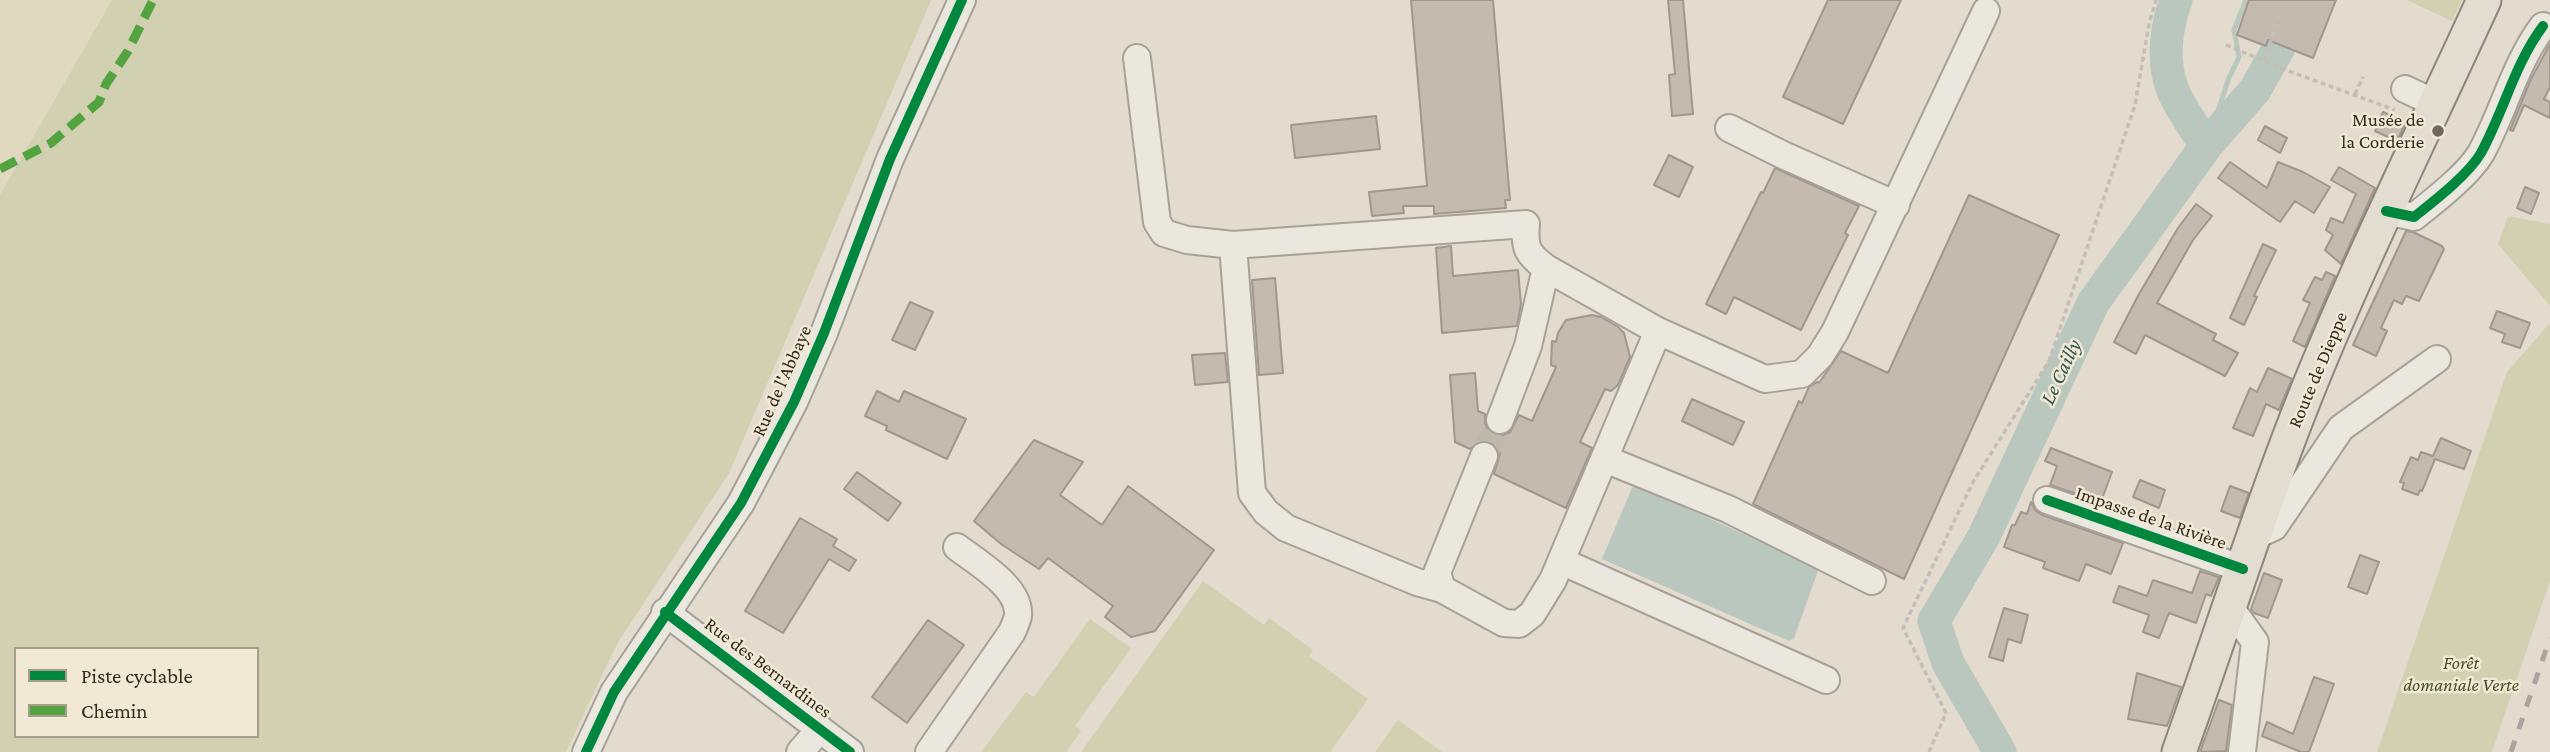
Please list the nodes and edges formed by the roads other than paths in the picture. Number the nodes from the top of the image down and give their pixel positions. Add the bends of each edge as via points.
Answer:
1 (962, 0) edge
2 (2484, 0) edge
3 (1986, 10) dead end
4 (2543, 26) dead end
5 (1137, 58) dead end
6 (2405, 89) dead end
7 (2432, 113) junction
8 (1729, 128) dead end
9 (1896, 205) junction
10 (2386, 211) junction
11 (1233, 245) junction
12 (1546, 268) junction
13 (1658, 331) junction
14 (2437, 359) dead end
15 (1500, 420) tunnel mouth
16 (1485, 456) tunnel mouth
17 (1605, 458) junction
18 (2047, 500) dead end
19 (2254, 536) junction
20 (957, 547) dead end
21 (1561, 561) junction
22 (2243, 569) junction
23 (1872, 580) dead end
24 (1441, 589) junction
25 (665, 612) junction
26 (2227, 612) junction
27 (1826, 680) dead end
28 (820, 729) junction
29 (586, 752) edge
30 (800, 752) edge
31 (850, 752) edge
32 (929, 752) edge
33 (2179, 752) edge
34 (2242, 752) edge

1 - 25 street, Rue de l'Abbaye via 890,159 794,402 741,503
2 - 7 main road, Route de Dieppe
3 - 9 street
4 - 10 street via 2516,71 2480,155 2414,217
5 - 11 street via 1157,222 1164,233 1187,240
6 - 7 street
7 - 10 main road, Route de Dieppe
8 - 9 street
9 - 13 street via 1835,332 1802,374 1765,379
10 - 19 main road, Route de Dieppe via 2312,381
11 - 12 street via 1526,224 1530,256
11 - 24 street via 1252,493 1286,528
12 - 13 street
12 - 15 street via 1528,346
13 - 17 street
14 - 19 street via 2341,428 2274,527
16 - 24 street via 1437,573
17 - 21 street
17 - 23 street via 1728,509
18 - 22 street, Impasse de la Rivière
19 - 22 main road, Route de Dieppe
20 - 32 street via 999,579 1013,595 1018,614 1013,632
21 - 24 street via 1532,614 1519,624 1504,623
21 - 27 street
22 - 26 main road, Route de Dieppe
25 - 28 street, Rue des Bernardines
25 - 29 street, Rue de l'Abbaye via 614,692
26 - 33 main road, Route de Dieppe
26 - 34 street via 2237,617 2255,642
28 - 30 street
28 - 31 street, Rue des Bernardines

